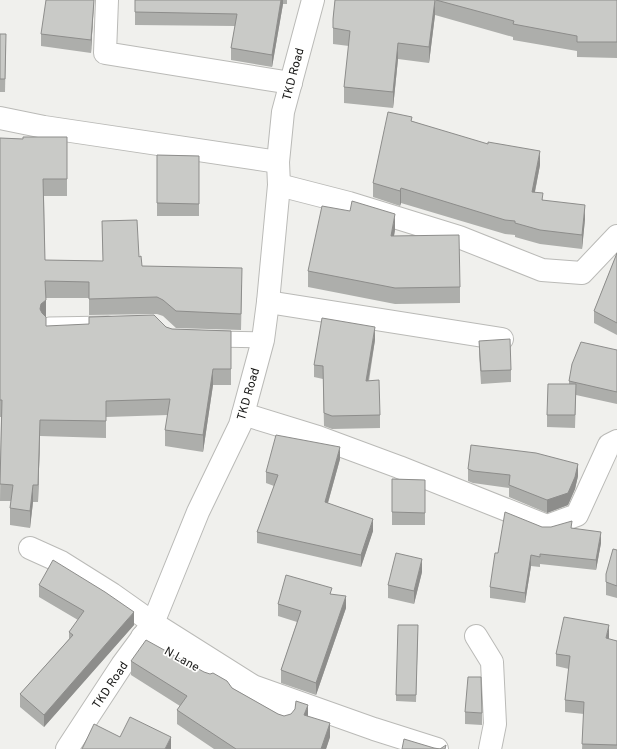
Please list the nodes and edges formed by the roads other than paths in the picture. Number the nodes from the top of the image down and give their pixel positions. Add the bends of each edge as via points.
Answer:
1 (108, 0) edge
2 (313, 0) edge
3 (291, 83) junction
4 (0, 118) edge
5 (278, 162) junction
6 (279, 185) junction
7 (617, 236) edge
8 (268, 302) junction
9 (118, 324) edge
10 (49, 325) edge
11 (200, 338) edge
12 (502, 339) edge
13 (263, 340) junction
14 (243, 414) junction
15 (617, 441) edge
16 (30, 548) dead end
17 (148, 630) junction
18 (476, 636) dead end
19 (284, 717) edge
20 (67, 749) edge
21 (437, 749) edge
22 (490, 749) edge

1 - 3 street via 105,53
2 - 3 street, TKD Road
3 - 5 street, TKD Road via 283,112
4 - 5 street via 44,127
5 - 6 street, TKD Road
6 - 7 street via 349,203 459,237 542,270 582,273
6 - 8 street, TKD Road
8 - 12 street
8 - 13 street, TKD Road
9 - 10 lane
11 - 13 lane
13 - 14 street, TKD Road
14 - 15 street via 384,461 547,526 577,515 608,445
14 - 17 street, TKD Road
16 - 17 street via 61,562 112,594
17 - 19 street, N Lane
17 - 20 street, TKD Road
17 - 21 street via 252,686
18 - 22 street via 492,662 495,724

